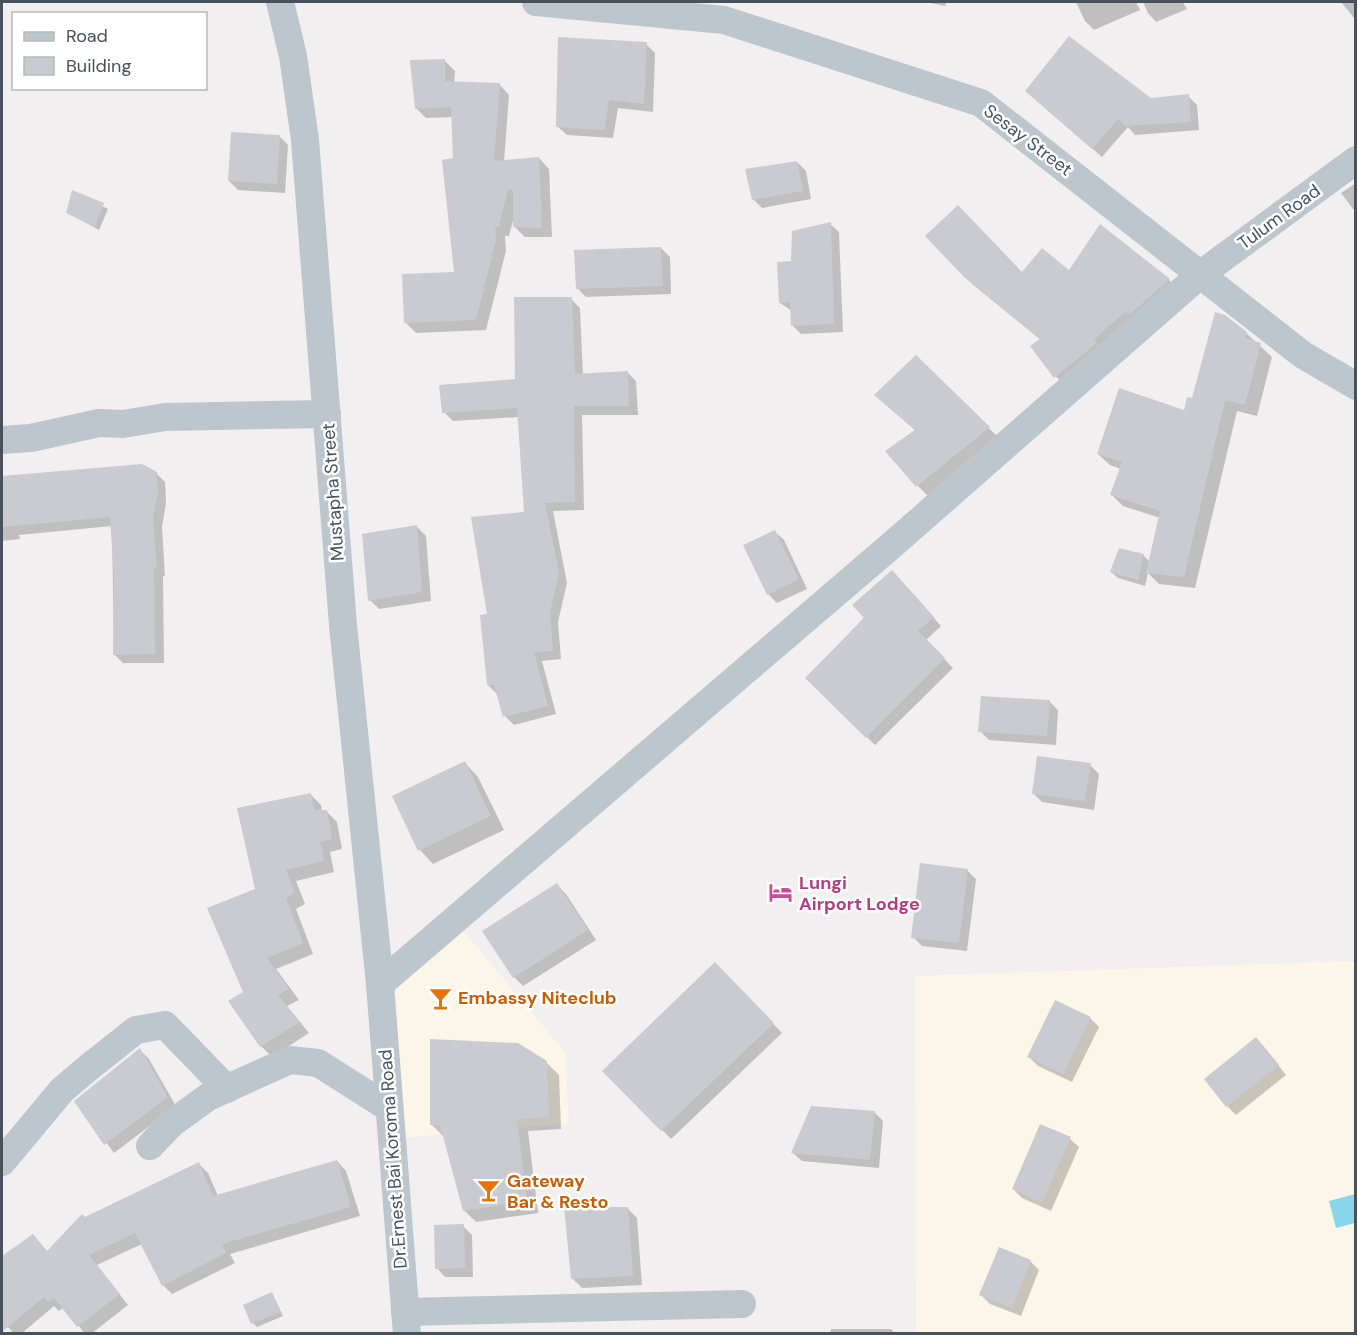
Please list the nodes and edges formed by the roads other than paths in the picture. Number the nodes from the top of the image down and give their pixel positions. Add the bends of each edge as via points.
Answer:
1 (280, 2) edge
2 (536, 2) edge
3 (1356, 160) edge
4 (1201, 274) junction
5 (1356, 386) edge
6 (327, 414) junction
7 (2, 440) edge
8 (380, 984) junction
9 (227, 1089) junction
10 (389, 1108) junction
11 (150, 1146) dead end
12 (2, 1161) edge
13 (742, 1304) dead end
14 (406, 1323) edge

1 - 6 street, Mustapha Street via 293,56 305,140
2 - 4 street, Sesay Street via 724,20 981,103
3 - 4 street, Tulum Road
4 - 5 street, Sesay Street via 1303,355
4 - 8 street, Tulum Road
6 - 7 street via 165,417 123,424 99,423 31,438
6 - 8 street, Mustapha Street via 343,625
8 - 10 street, Dr.Ernest Bai Koroma Road
9 - 10 street via 290,1060 318,1063
9 - 11 street via 208,1097 171,1124
9 - 12 street via 165,1025 136,1030 62,1090
10 - 14 street, Dr.Ernest Bai Koroma Road
13 - 14 street

